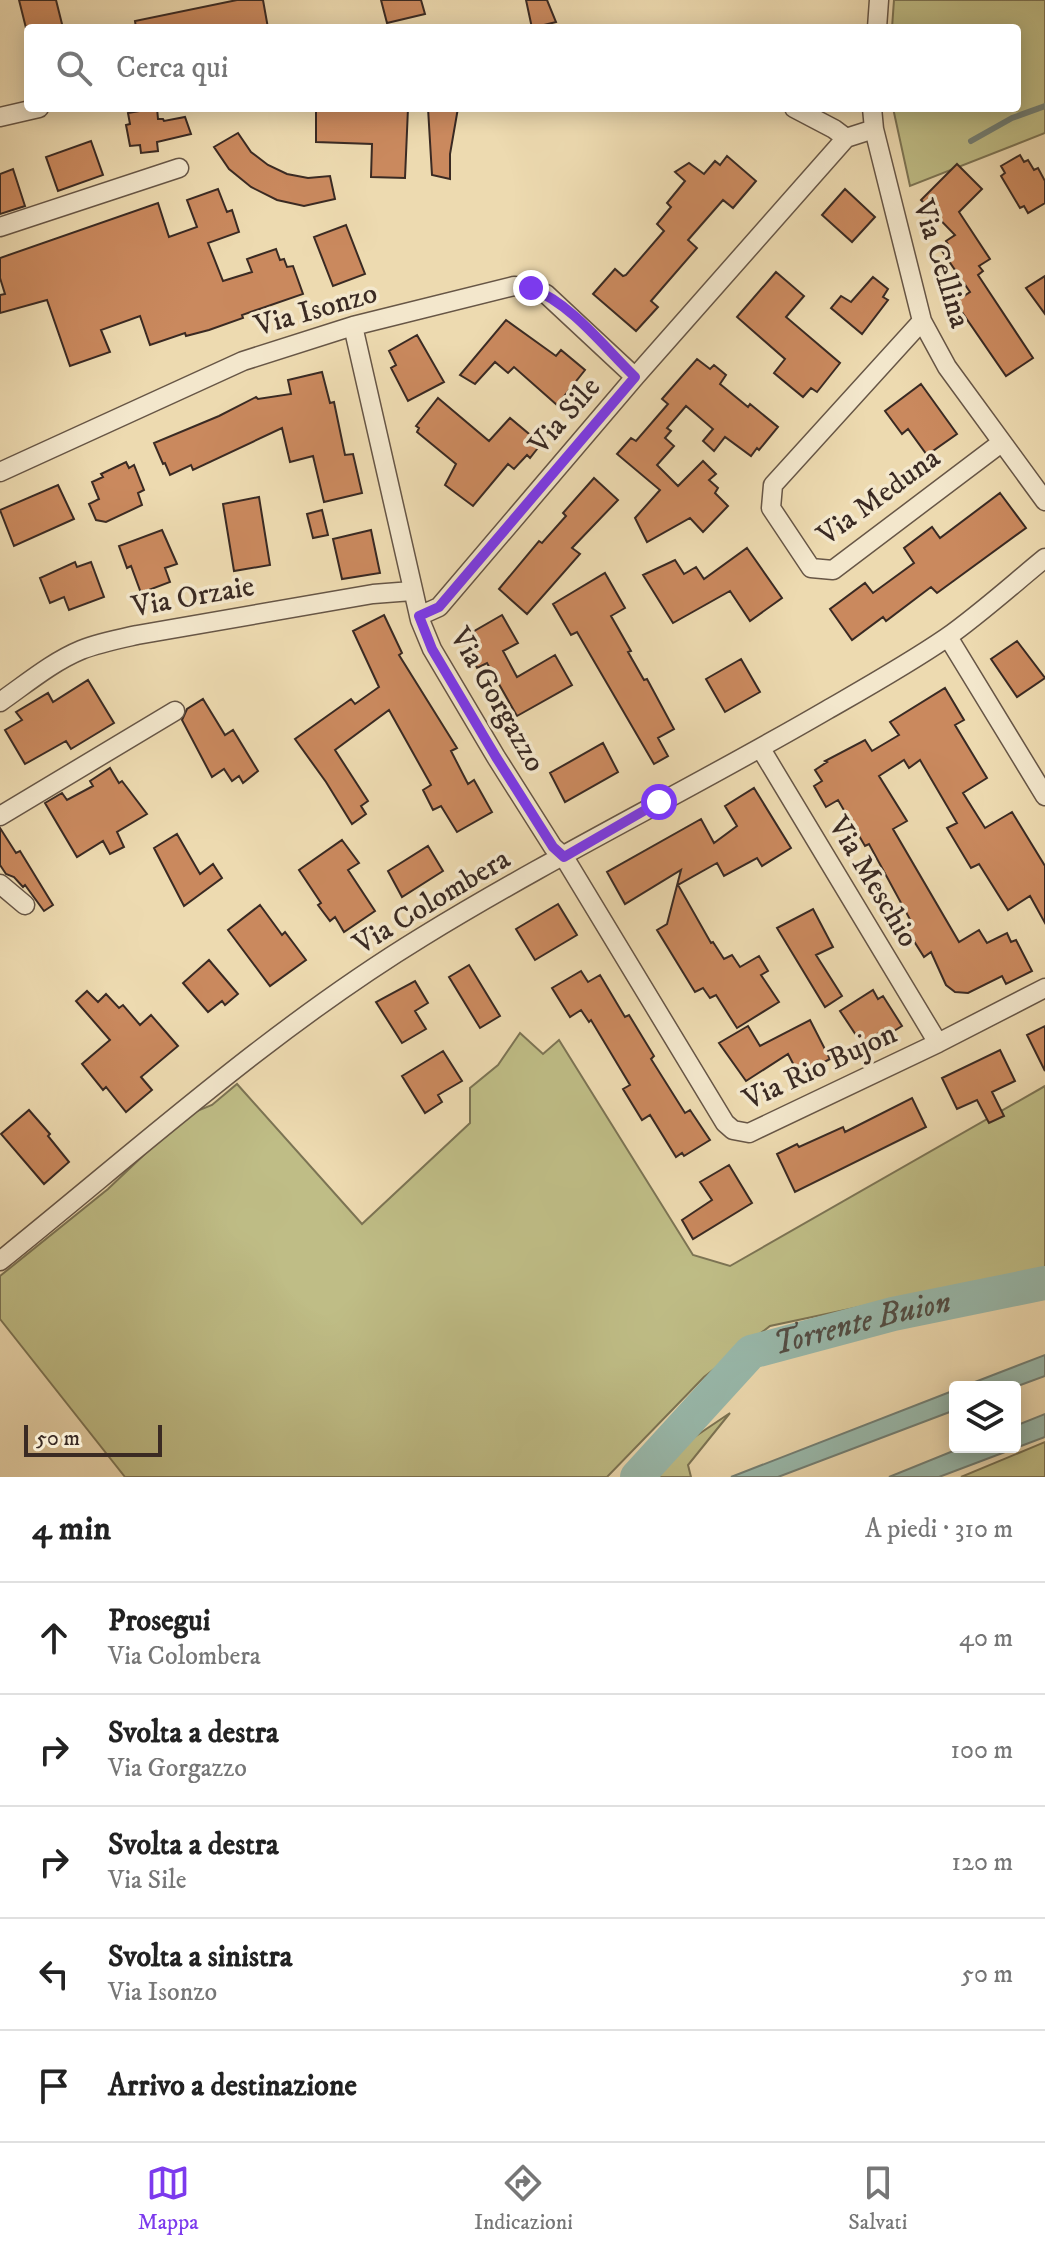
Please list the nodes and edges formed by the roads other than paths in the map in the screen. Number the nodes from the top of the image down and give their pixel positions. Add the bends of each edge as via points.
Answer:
1 (879, 0) edge
2 (877, 24) edge
3 (24, 111) edge
4 (802, 112) edge
5 (872, 112) edge
6 (0, 117) edge
7 (874, 129) junction
8 (846, 138) junction
9 (179, 168) dead end
10 (0, 227) edge
11 (922, 321) junction
12 (353, 326) junction
13 (635, 377) junction
14 (1001, 443) junction
15 (0, 472) edge
16 (1045, 501) edge
17 (1045, 558) edge
18 (412, 591) junction
19 (419, 616) junction
20 (948, 637) junction
21 (0, 702) edge
22 (175, 711) dead end
23 (761, 749) junction
24 (1045, 796) edge
25 (0, 816) edge
26 (564, 857) junction
27 (0, 884) edge
28 (25, 905) dead end
29 (1045, 988) edge
30 (938, 1043) junction
31 (0, 1261) edge

1 - 2 street
3 - 6 street
4 - 8 street
5 - 7 street, Via Cellina
7 - 8 street
7 - 11 street, Via Cellina
8 - 13 street, Via Sile
9 - 10 street
11 - 14 street, Via Cellina via 947,367
11 - 14 street, Via Meduna via 773,485 771,508 811,568 833,570
12 - 13 street, Via Isonzo via 514,286 531,288 574,317
12 - 15 street, Via Isonzo via 243,361
12 - 18 street, Via Gorgazzo
13 - 19 street, Via Sile via 439,607
14 - 16 street, Via Cellina
17 - 20 street, Via Colombera
18 - 19 street, Via Gorgazzo
18 - 21 street, Via Orzaie via 102,643 58,662
19 - 26 street, Via Gorgazzo via 432,649 496,757
20 - 23 street, Via Colombera
20 - 24 street
22 - 25 street
23 - 26 street, Via Colombera
23 - 30 street, Via Meschio
26 - 30 street, Via Rio Bujon via 733,1130 749,1133
26 - 31 street, Via Colombera via 424,936 322,1002 183,1108
27 - 28 street
29 - 30 street, Via Rio Bujon

